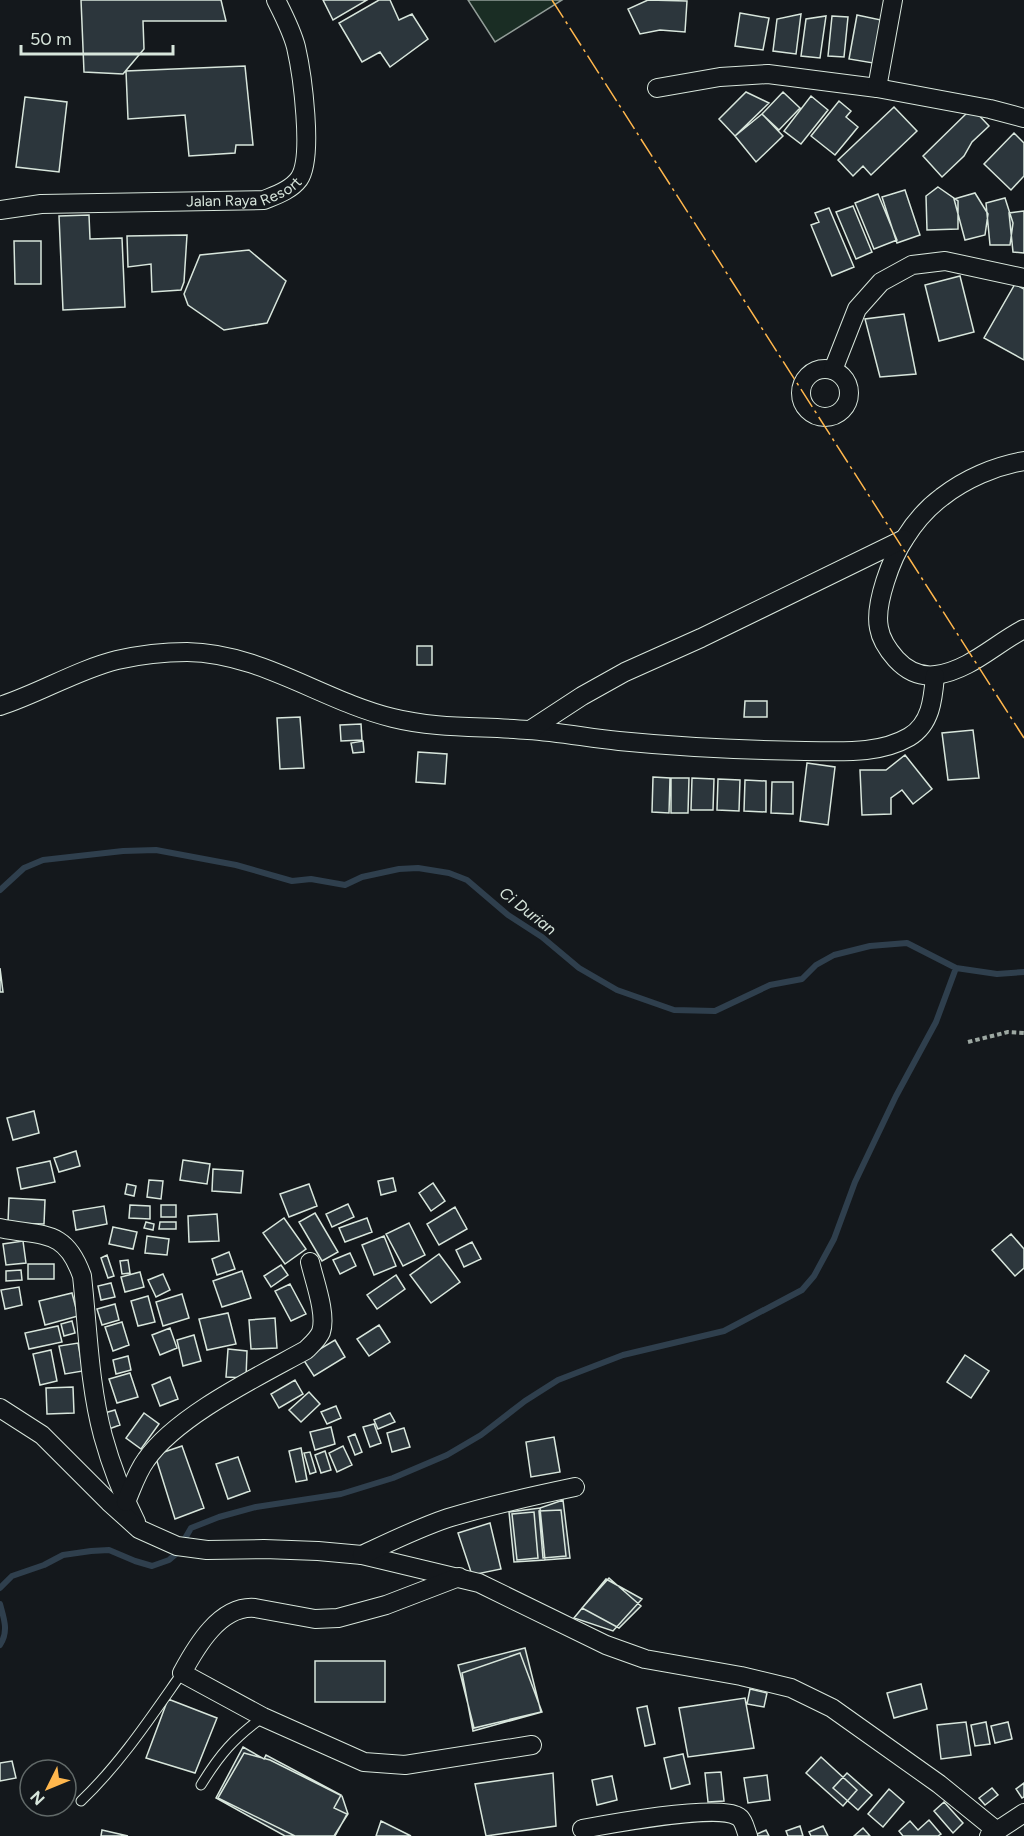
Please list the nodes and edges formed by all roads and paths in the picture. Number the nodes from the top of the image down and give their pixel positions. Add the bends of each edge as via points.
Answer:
1 (276, 0) edge
2 (893, 0) edge
3 (657, 88) dead end
4 (877, 88) junction
5 (1024, 118) edge
6 (0, 210) edge
7 (1024, 278) edge
8 (833, 370) dead end
9 (1024, 461) edge
10 (904, 539) junction
11 (1024, 629) edge
12 (935, 676) junction
13 (0, 706) edge
14 (530, 730) junction
15 (1024, 1033) edge
16 (968, 1042) dead end
17 (0, 1228) edge
18 (310, 1262) dead end
19 (0, 1408) edge
20 (575, 1487) dead end
21 (126, 1502) junction
22 (139, 1528) junction
23 (362, 1555) junction
24 (459, 1577) junction
25 (182, 1673) junction
26 (263, 1717) junction
27 (532, 1745) dead end
28 (201, 1785) dead end
29 (81, 1801) dead end
30 (1024, 1812) edge
31 (582, 1828) dead end
32 (993, 1833) edge
33 (748, 1836) edge

1 - 6 street, Jalan Raya Resort via 296,45 304,98 306,164 299,179 287,190 264,200 41,204
2 - 4 street
3 - 4 street via 720,77 768,74
4 - 5 street
7 - 8 street via 945,261 912,265 882,282 857,309
9 - 10 street via 1004,464 943,496
10 - 12 street via 886,584 879,628 887,649 900,663 915,674
10 - 14 street via 625,672
11 - 12 street via 973,662
12 - 14 street via 933,701 926,720 911,736 891,746 860,751 774,751 619,741
13 - 14 street via 117,660 188,652 223,656 284,675 391,718
15 - 16 path via 1008,1032
17 - 21 street via 51,1237 66,1245 76,1258 82,1276 103,1435
18 - 21 street via 323,1322 316,1341 165,1437 145,1461
19 - 22 street via 42,1435
20 - 23 street via 447,1519
21 - 22 street
22 - 23 street via 177,1546 207,1550
23 - 24 street
24 - 25 street via 386,1605 338,1618 315,1619 255,1608 238,1609 203,1638
24 - 32 street via 645,1659 791,1688 832,1708 939,1784
25 - 26 street
25 - 29 lane via 112,1767
26 - 27 street via 364,1762 405,1765
26 - 28 lane via 235,1738
30 - 32 street
31 - 33 street via 645,1818 726,1813 743,1822

